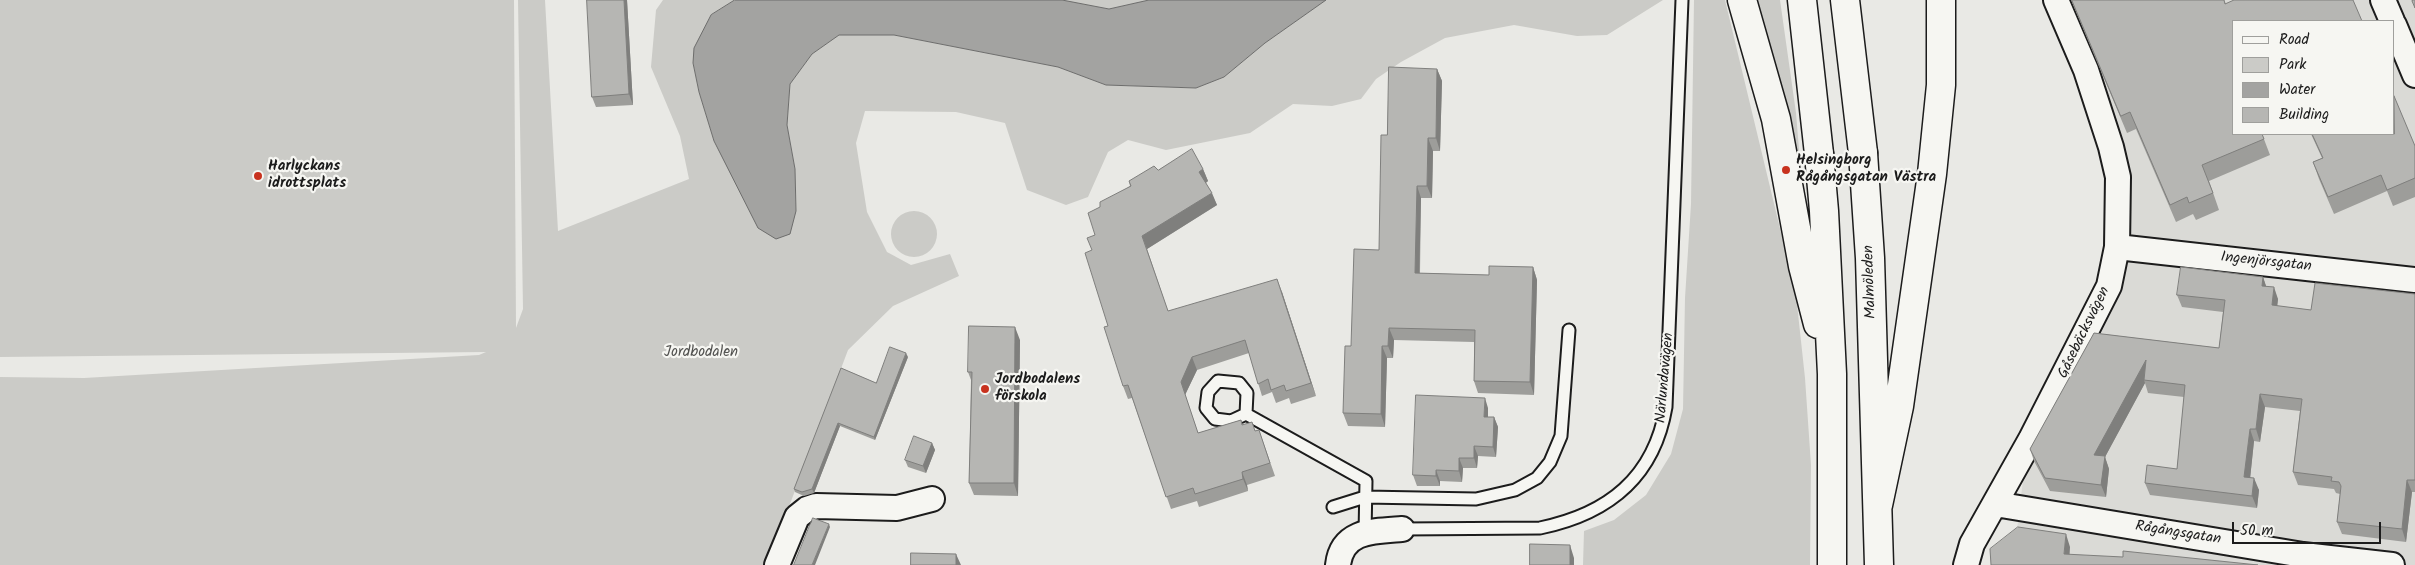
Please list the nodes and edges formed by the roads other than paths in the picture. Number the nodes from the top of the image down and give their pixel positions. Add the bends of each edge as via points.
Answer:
1 (1682, 0) edge
2 (1742, 0) edge
3 (1802, 0) edge
4 (1845, 0) edge
5 (1941, 0) edge
6 (2056, 0) edge
7 (2383, 0) edge
8 (2392, 20) edge
9 (2395, 27) edge
10 (2415, 75) edge
11 (2117, 247) junction
12 (2415, 280) edge
13 (1569, 330) dead end
14 (1832, 374) junction
15 (1246, 414) dead end
16 (1365, 497) junction
17 (932, 499) dead end
18 (1995, 504) junction
19 (1878, 505) junction
20 (1333, 506) dead end
21 (1402, 529) joint
22 (1365, 534) junction
23 (2303, 560) edge
24 (777, 565) edge
25 (1338, 565) edge
26 (1832, 565) edge
27 (1879, 565) edge
28 (1966, 565) edge
29 (2392, 565) edge

1 - 21 lane, Närlundavägen via 1666,407 1663,424 1647,463 1636,478 1610,500 1583,515 1554,525 1540,528
2 - 14 highway via 1776,119 1803,266
3 - 14 highway via 1824,211
4 - 19 highway, Malmöleden via 1863,153 1870,258
5 - 19 highway via 1941,85 1932,174 1900,406
6 - 11 street, Gåsebäcksvägen via 2086,70 2118,176
7 - 8 street
9 - 10 street
11 - 12 street, Ingenjörsgatan
11 - 18 street, Gåsebäcksvägen via 2109,286
13 - 16 lane via 1561,436 1550,462 1537,478 1516,490 1476,499
14 - 26 highway
15 - 16 lane via 1366,481
16 - 20 lane
16 - 22 lane
17 - 24 street via 897,508 816,506 807,509 797,517
18 - 23 street, Rågångsgatan
18 - 28 street, Gåsebäcksvägen via 1972,544
19 - 27 highway, Malmöleden
21 - 22 street, Närlundavägen
22 - 25 street, Närlundavägen via 1348,541 1342,548
23 - 29 street, Rågångsgatan

